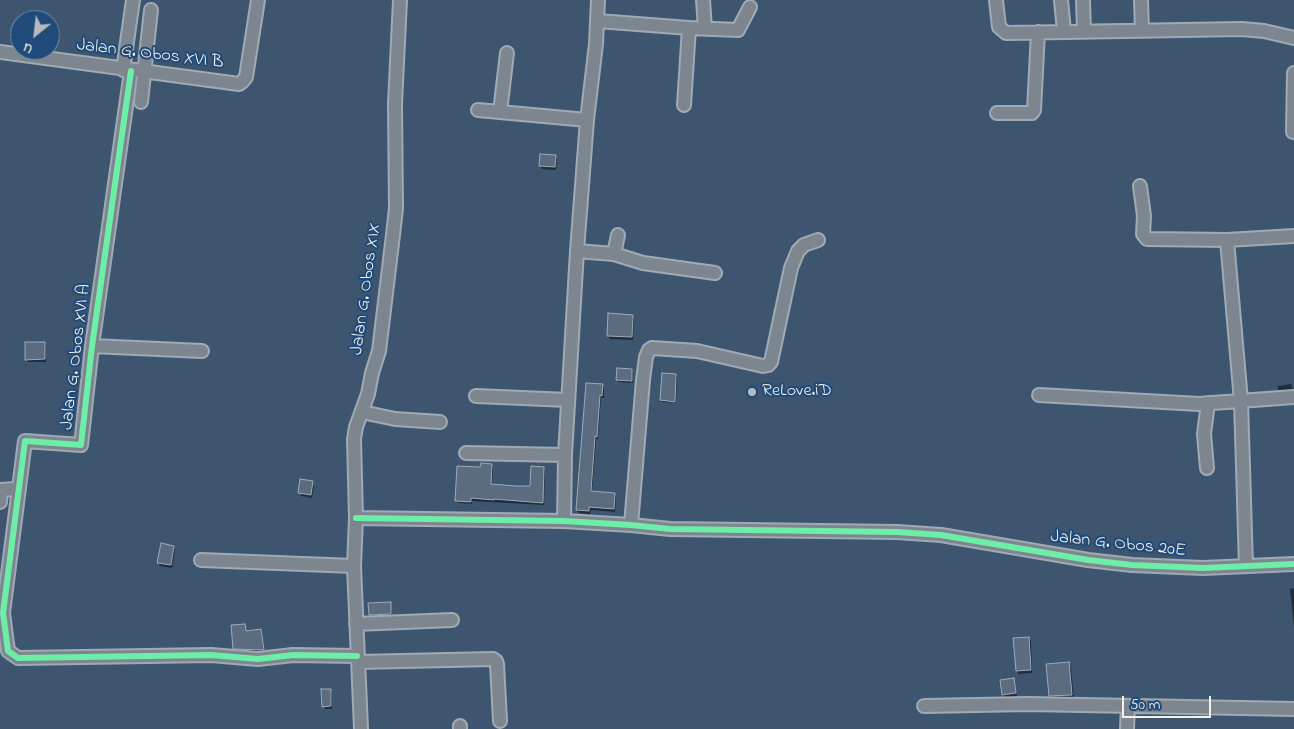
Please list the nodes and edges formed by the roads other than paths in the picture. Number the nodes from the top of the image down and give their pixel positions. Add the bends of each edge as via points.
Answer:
1 (133, 0) edge
2 (258, 0) edge
3 (400, 0) edge
4 (598, 0) edge
5 (703, 0) edge
6 (996, 0) edge
7 (1061, 0) edge
8 (1083, 0) edge
9 (1141, 0) edge
10 (750, 7) dead end
11 (151, 10) dead end
12 (598, 21) junction
13 (690, 28) junction
14 (705, 28) junction
15 (1142, 30) junction
16 (1064, 31) junction
17 (1084, 31) junction
18 (1038, 32) junction
19 (1294, 38) edge
20 (0, 52) edge
21 (507, 53) dead end
22 (127, 70) junction
23 (145, 72) junction
24 (1294, 73) edge
25 (141, 102) dead end
26 (684, 105) dead end
27 (478, 110) dead end
28 (500, 112) junction
29 (997, 114) dead end
30 (587, 120) junction
31 (1293, 132) edge
32 (1140, 186) dead end
33 (618, 235) dead end
34 (1294, 236) edge
35 (818, 240) dead end
36 (1227, 240) junction
37 (577, 251) junction
38 (614, 254) junction
39 (715, 273) dead end
40 (92, 346) junction
41 (202, 351) dead end
42 (1039, 395) dead end
43 (476, 396) dead end
44 (1294, 397) edge
45 (568, 400) junction
46 (1241, 401) junction
47 (1208, 403) junction
48 (362, 412) junction
49 (440, 422) dead end
50 (466, 453) dead end
51 (565, 455) junction
52 (1207, 468) dead end
53 (14, 489) dead end
54 (0, 497) edge
55 (0, 502) edge
56 (356, 518) junction
57 (564, 521) junction
58 (631, 525) junction
59 (201, 560) dead end
60 (1294, 564) edge
61 (354, 566) junction
62 (1246, 566) junction
63 (1, 614) edge
64 (452, 620) dead end
65 (356, 624) junction
66 (358, 659) junction
67 (924, 706) dead end
68 (1128, 706) junction
69 (1294, 709) edge
70 (500, 721) dead end
71 (361, 729) edge
72 (1127, 729) edge

1 - 22 street, Jalan G. Obos XVI A
2 - 23 street, Jalan G. Obos XVI B via 243,82
3 - 48 street, Jalan G. Obos XIX via 394,235 380,351
4 - 12 street
5 - 14 street
6 - 18 street via 1000,30 1006,33
7 - 16 street
8 - 17 street
9 - 15 street
10 - 14 street via 738,30
11 - 23 street
12 - 13 street
12 - 30 street
13 - 14 street
13 - 26 street
15 - 17 street
15 - 19 street via 1264,31
16 - 17 street
16 - 18 street
18 - 29 street via 1034,110 1032,113
20 - 22 street, Jalan G. Obos XVI B
21 - 28 street
22 - 23 street, Jalan G. Obos XVI B
22 - 40 street, Jalan G. Obos XVI A
23 - 25 street
24 - 31 street
27 - 28 street
28 - 30 street
30 - 37 street
32 - 36 street via 1143,234 1147,239
33 - 38 street
34 - 36 street
35 - 58 street via 798,251 791,268 768,365 697,351 649,350 643,380
36 - 46 street
37 - 38 street
37 - 45 street
38 - 39 street via 643,262
40 - 41 street
40 - 63 street, Jalan G. Obos XVI A via 81,446 25,441
42 - 47 street
43 - 45 street
44 - 46 street
45 - 51 street
46 - 47 street
46 - 62 street
47 - 52 street via 1204,434
48 - 49 street via 395,419
48 - 56 street, Jalan G. Obos XIX via 354,440
50 - 51 street
51 - 57 street
53 - 54 street via 3,489
54 - 55 street
56 - 57 street, Jalan G. Obos 20E
56 - 61 street, Jalan G. Obos XIX
57 - 58 street, Jalan G. Obos 20E
58 - 62 street, Jalan G. Obos 20E via 670,529 853,530 941,535 1132,565
59 - 61 street
60 - 62 street, Jalan G. Obos 20E
61 - 65 street, Jalan G. Obos XIX
63 - 66 street via 8,651 18,658 191,655 258,659 293,655
64 - 65 street
65 - 66 street, Jalan G. Obos XIX
66 - 70 street via 493,659 497,664
66 - 71 street, Jalan G. Obos XIX
67 - 68 street
68 - 69 street
68 - 72 street

